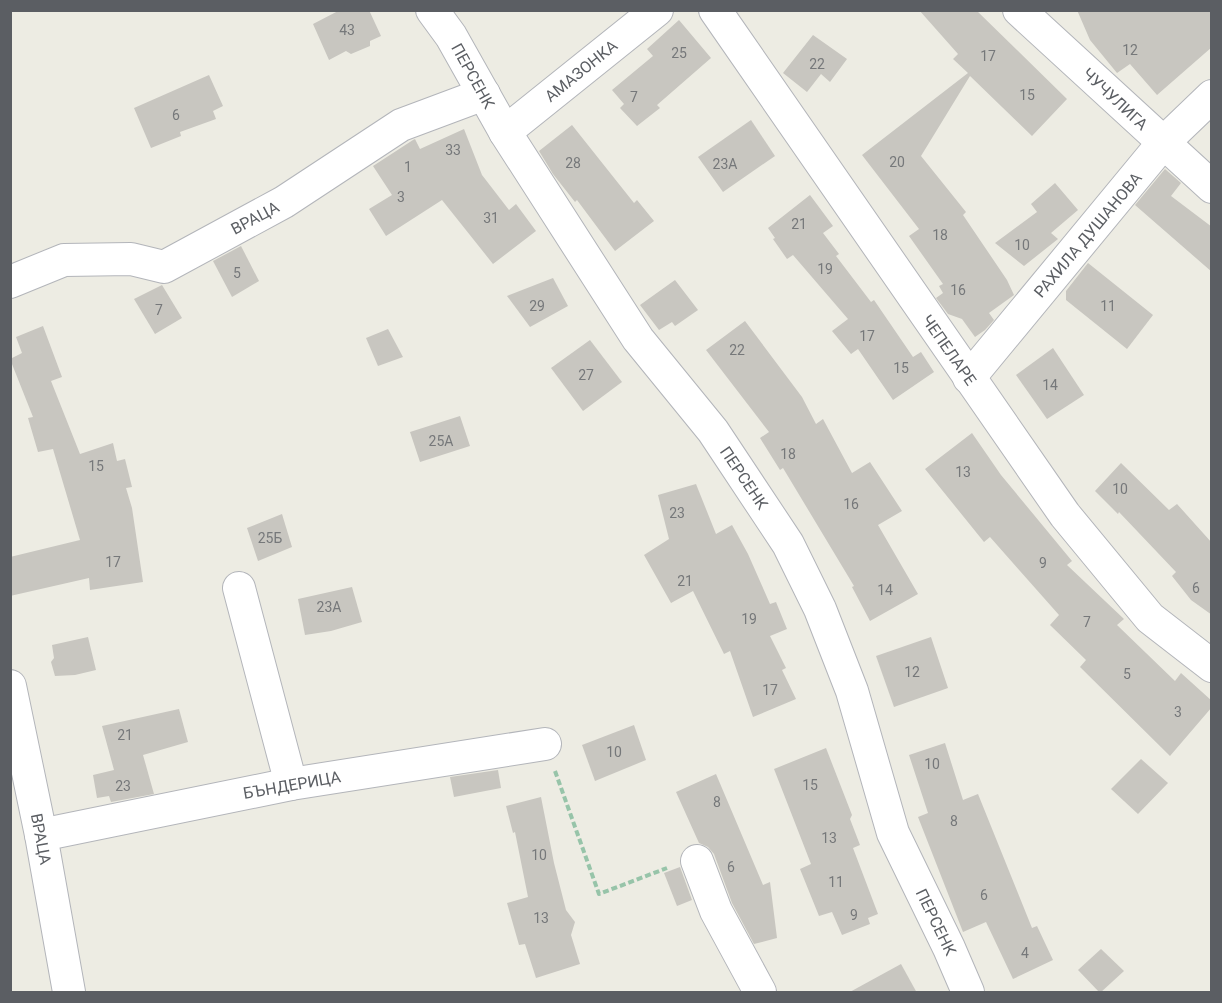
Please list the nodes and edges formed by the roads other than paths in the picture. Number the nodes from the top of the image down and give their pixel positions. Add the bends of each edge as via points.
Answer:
1 (432, 10) edge
2 (657, 10) edge
3 (715, 10) edge
4 (1019, 10) edge
5 (484, 94) junction
6 (1212, 96) edge
7 (505, 132) junction
8 (1163, 144) junction
9 (1212, 187) edge
10 (10, 282) edge
11 (969, 378) junction
12 (239, 588) dead end
13 (1212, 666) edge
14 (10, 686) edge
15 (545, 744) road end
16 (291, 784) junction
17 (41, 835) junction
18 (697, 861) road end
19 (751, 990) edge
20 (69, 993) edge
21 (968, 993) edge

1 - 5 street, ПЕРСЕНК
2 - 7 street, АМАЗОНКА
3 - 11 street, ЧЕПЕЛАРЕ
4 - 8 street, ЧУЧУЛИГА
5 - 7 street, ПЕРСЕНК
5 - 10 street, ВРАЦА via 401,125 284,202 164,267 131,259 64,260
6 - 8 street, РАХИЛА ДУШАНОВА
7 - 21 street, ПЕРСЕНК via 638,339 713,431 788,544 820,609 852,691 892,833
8 - 9 street, ЧУЧУЛИГА
8 - 11 street, РАХИЛА ДУШАНОВА
11 - 13 street, ЧЕПЕЛАРЕ via 1065,515 1150,618
12 - 16 street
14 - 17 street, ВРАЦА
15 - 16 street, БЪНДЕРИЦА
16 - 17 street, БЪНДЕРИЦА
17 - 20 street, ВРАЦА
18 - 19 street

